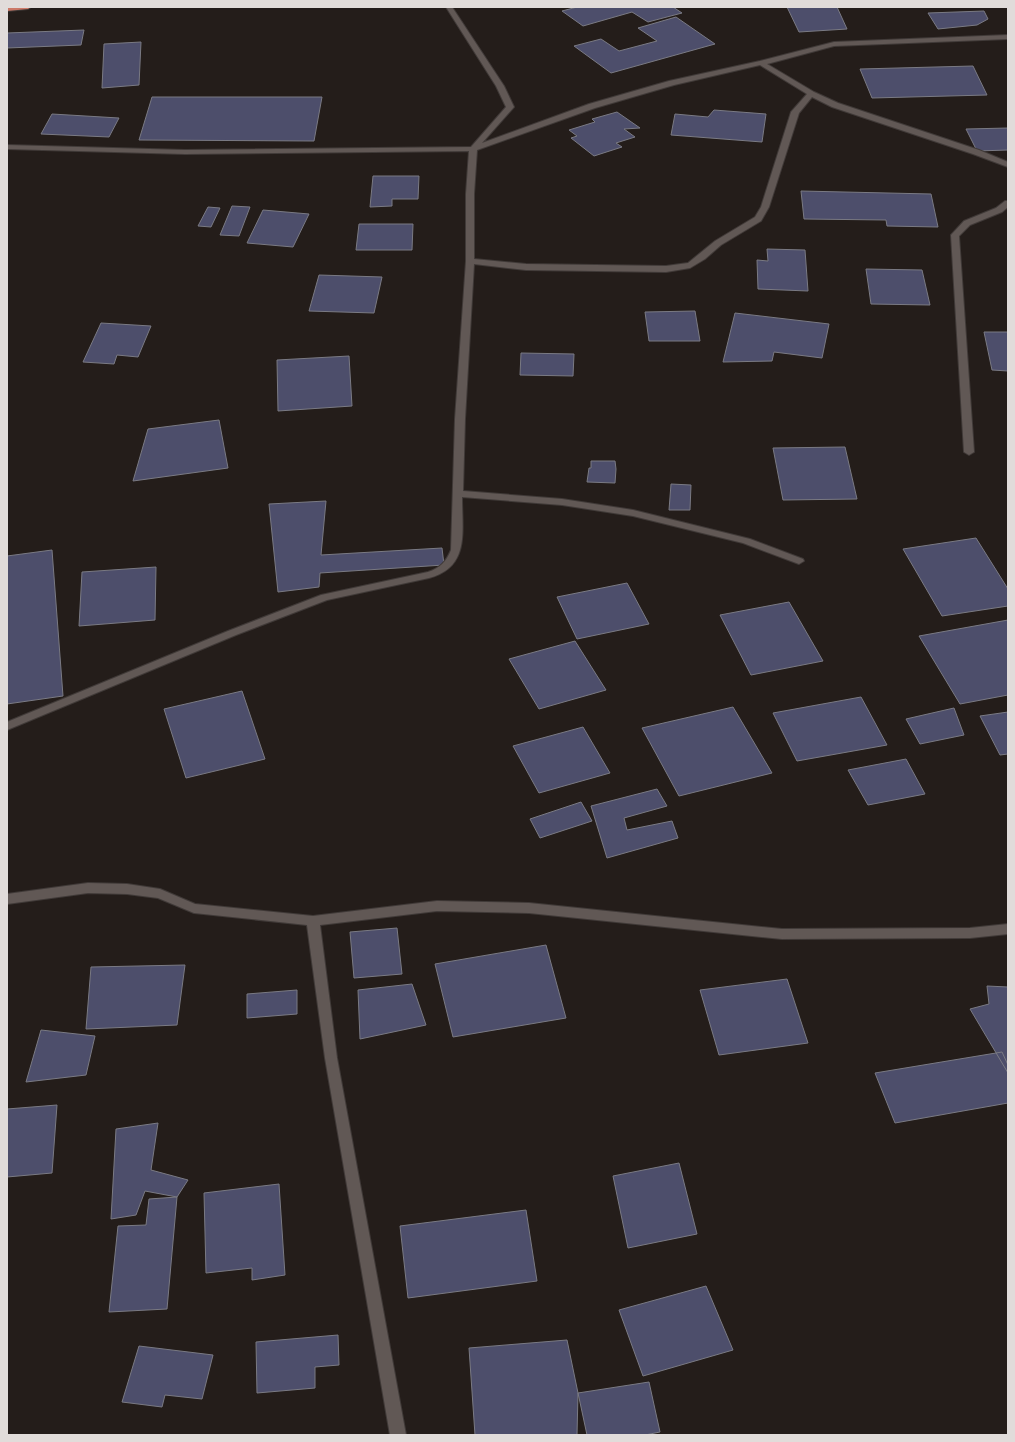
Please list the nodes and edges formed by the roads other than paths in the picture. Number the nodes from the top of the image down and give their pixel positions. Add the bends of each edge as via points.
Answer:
1 (28, 7) edge
2 (450, 7) edge
3 (7, 9) edge
4 (1008, 37) edge
5 (761, 63) junction
6 (811, 94) junction
7 (7, 147) edge
8 (473, 149) junction
9 (1008, 165) edge
10 (1008, 203) edge
11 (470, 261) junction
12 (969, 452) dead end
13 (458, 494) junction
14 (799, 561) dead end
15 (7, 726) edge
16 (7, 899) edge
17 (313, 921) junction
18 (1008, 930) edge
19 (398, 1435) edge

1 - 3 highway
2 - 8 street via 500,86 510,107
4 - 5 street via 834,44
5 - 6 street
5 - 8 street via 672,82 592,106
6 - 9 street via 835,105
6 - 11 street via 795,112 766,207 758,219 718,243 690,264 666,269 526,267
7 - 8 street via 184,152
8 - 11 street
10 - 12 street via 999,210 967,223 955,235
11 - 13 street
13 - 14 street via 562,502 633,513 746,541
13 - 15 street via 456,550 453,558 441,572 325,597
16 - 17 street via 88,888 127,889 160,894 194,908
17 - 18 street via 437,906 529,908 782,934 970,933
17 - 19 street via 331,1058

